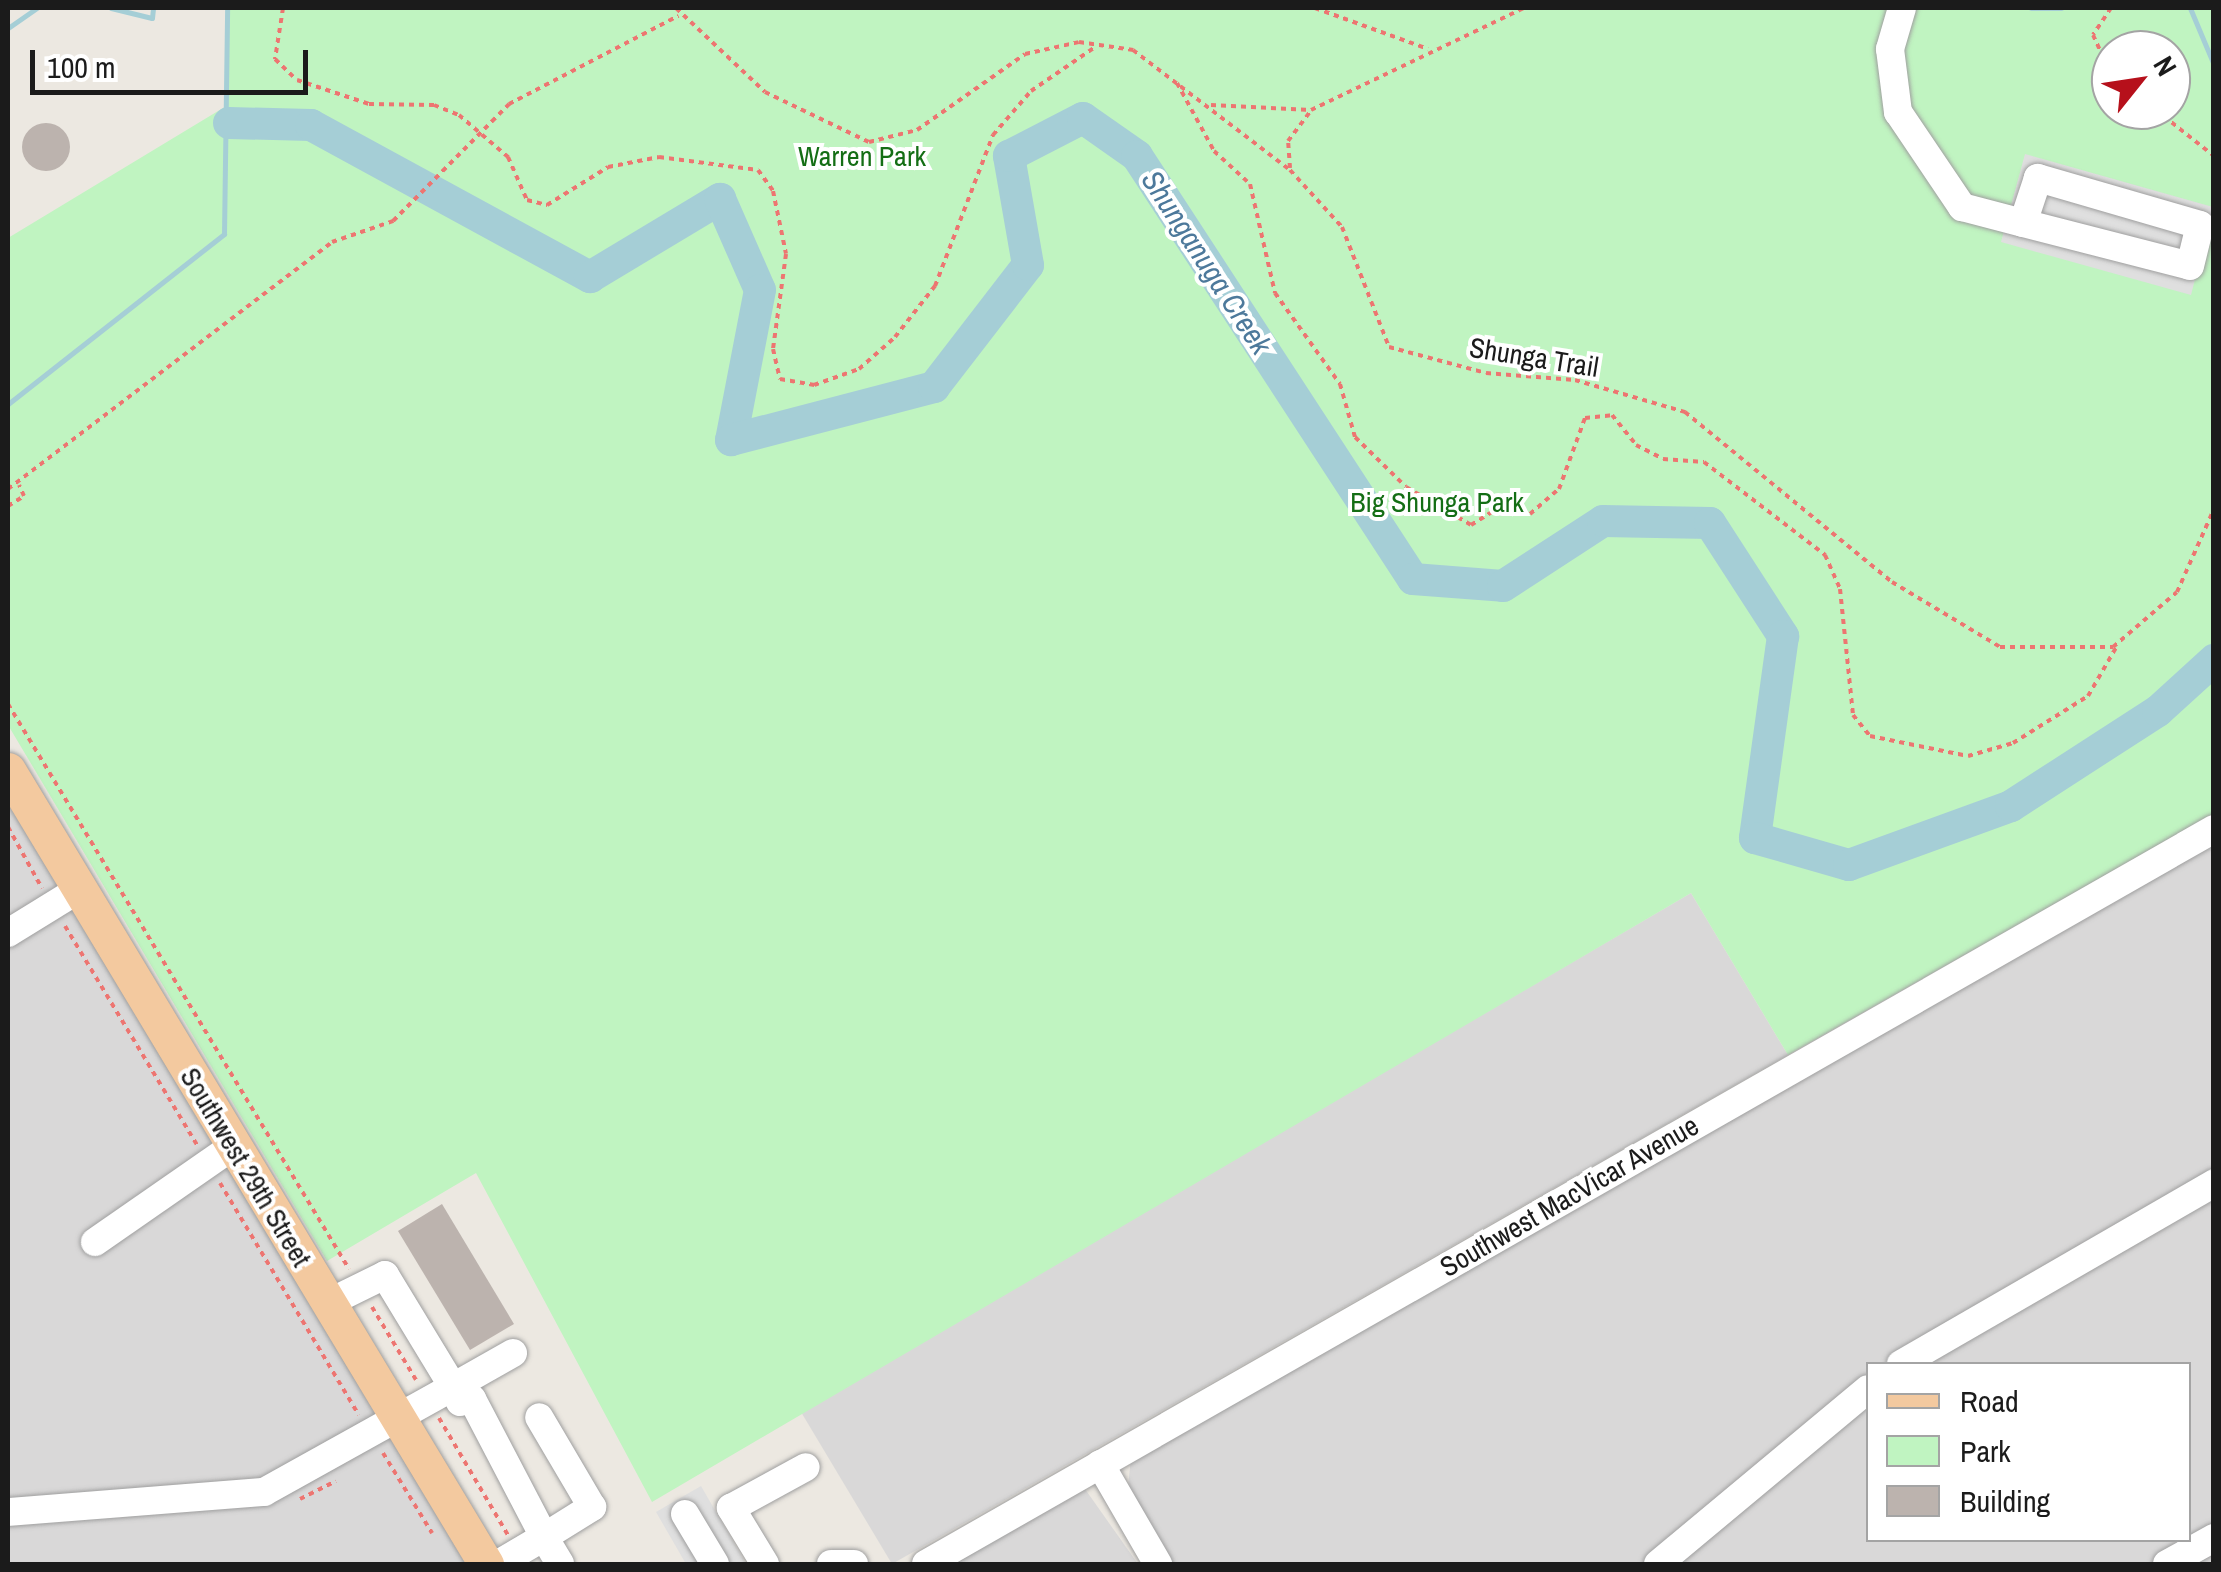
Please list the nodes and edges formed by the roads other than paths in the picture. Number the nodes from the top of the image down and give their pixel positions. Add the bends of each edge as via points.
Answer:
1 (1902, 8) edge
2 (2023, 223) junction
3 (8, 770) edge
4 (2214, 829) edge
5 (78, 890) junction
6 (8, 933) edge
7 (233, 1146) junction
8 (2214, 1183) edge
9 (95, 1242) dead end
10 (328, 1303) junction
11 (513, 1353) dead end
12 (1904, 1362) edge
13 (1866, 1391) edge
14 (447, 1396) junction
15 (539, 1417) dead end
16 (397, 1418) junction
17 (1100, 1464) junction
18 (806, 1467) dead end
19 (8, 1512) edge
20 (686, 1514) dead end
21 (544, 1536) junction
22 (2214, 1538) edge
23 (501, 1560) edge
24 (560, 1564) edge
25 (715, 1564) edge
26 (766, 1564) edge
27 (831, 1564) edge
28 (854, 1564) edge
29 (926, 1564) edge
30 (1158, 1564) edge
31 (1658, 1564) edge
32 (2167, 1564) edge

1 - 2 street via 1890,49 1898,112 1962,207
2 - 2 street via 2190,266 2200,225 2038,178
3 - 5 main road, Southwest 29th Street
4 - 17 street, Southwest MacVicar Avenue
5 - 6 street
5 - 7 main road, Southwest 29th Street
7 - 9 street
7 - 10 main road, Southwest 29th Street
8 - 12 street
10 - 14 street via 385,1275
10 - 16 main road, Southwest 29th Street
11 - 14 street
13 - 31 street
14 - 16 street
14 - 21 street via 478,1440 491,1444
15 - 21 street via 592,1507
16 - 19 street via 264,1492
16 - 23 main road, Southwest 29th Street
17 - 29 street, Southwest MacVicar Avenue
17 - 30 street
18 - 26 street via 731,1508
20 - 25 street
21 - 23 street
21 - 24 street
22 - 32 street
27 - 28 street

